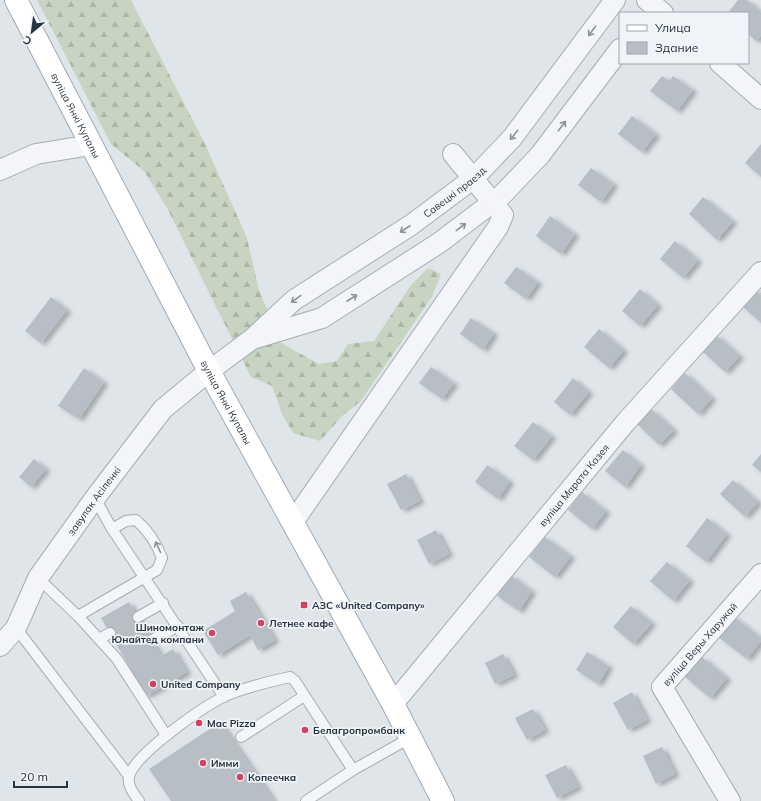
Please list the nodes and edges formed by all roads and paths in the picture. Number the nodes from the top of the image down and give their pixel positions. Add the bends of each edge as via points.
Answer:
1 (16, 0) edge
2 (615, 0) edge
3 (619, 50) edge
4 (721, 64) edge
5 (761, 99) edge
6 (91, 145) junction
7 (453, 154) dead end
8 (0, 170) edge
9 (474, 178) junction
10 (498, 208) junction
11 (761, 272) edge
12 (252, 339) junction
13 (208, 371) junction
14 (95, 498) junction
15 (293, 522) junction
16 (112, 529) junction
17 (761, 574) edge
18 (38, 578) junction
19 (146, 578) junction
20 (163, 603) junction
21 (78, 616) junction
22 (138, 617) dead end
23 (178, 626) junction
24 (16, 628) junction
25 (110, 633) dead end
26 (99, 639) junction
27 (152, 640) dead end
28 (0, 646) edge
29 (304, 696) junction
30 (224, 697) junction
31 (393, 704) junction
32 (166, 735) junction
33 (241, 737) dead end
34 (410, 738) junction
35 (354, 770) junction
36 (129, 776) junction
37 (139, 801) edge
38 (306, 801) edge
39 (443, 801) edge
40 (730, 801) edge

1 - 6 main road, вуліца Янкі Купалы
2 -> 9 street, Савецкі праезд via 512,138
10 -> 3 street, Савецкі праезд
4 - 5 street
6 - 8 street via 36,154
6 - 13 main road, вуліца Янкі Купалы
7 - 9 street
9 - 10 street
9 -> 12 street, Савецкі праезд via 411,225 294,300
12 -> 10 street, Савецкі праезд via 322,318
10 - 15 street, Савецкі праезд via 498,227
11 - 31 street, вуліца Марата Казея via 625,423
12 - 13 street, Савецкі праезд
13 - 14 street, завулак Асіпенкі via 163,409
13 - 15 main road, вуліца Янкі Купалы
14 - 16 lane
14 - 18 street, завулак Асіпенкі
15 - 31 main road, вуліца Янкі Купалы
16 - 19 lane
19 -> 16 lane via 157,570 162,558 157,543 136,520 126,521
17 - 40 street, вуліца Веры Харужай via 662,686
18 - 21 lane
18 - 24 street, завулак Асіпенкі
19 - 20 lane
19 - 21 lane
20 - 22 lane
20 - 23 lane
21 - 26 lane
23 - 27 lane
23 - 30 lane
24 - 28 street, завулак Асіпенкі
24 - 36 lane
25 - 26 lane
26 - 32 lane via 120,657
29 - 30 lane via 290,677 253,686
29 - 33 lane
29 - 35 lane
30 - 32 lane
31 - 34 main road, вуліца Янкі Купалы
32 - 36 lane
34 - 35 lane
34 - 39 main road, вуліца Янкі Купалы
35 - 38 lane
36 - 37 lane via 129,785

